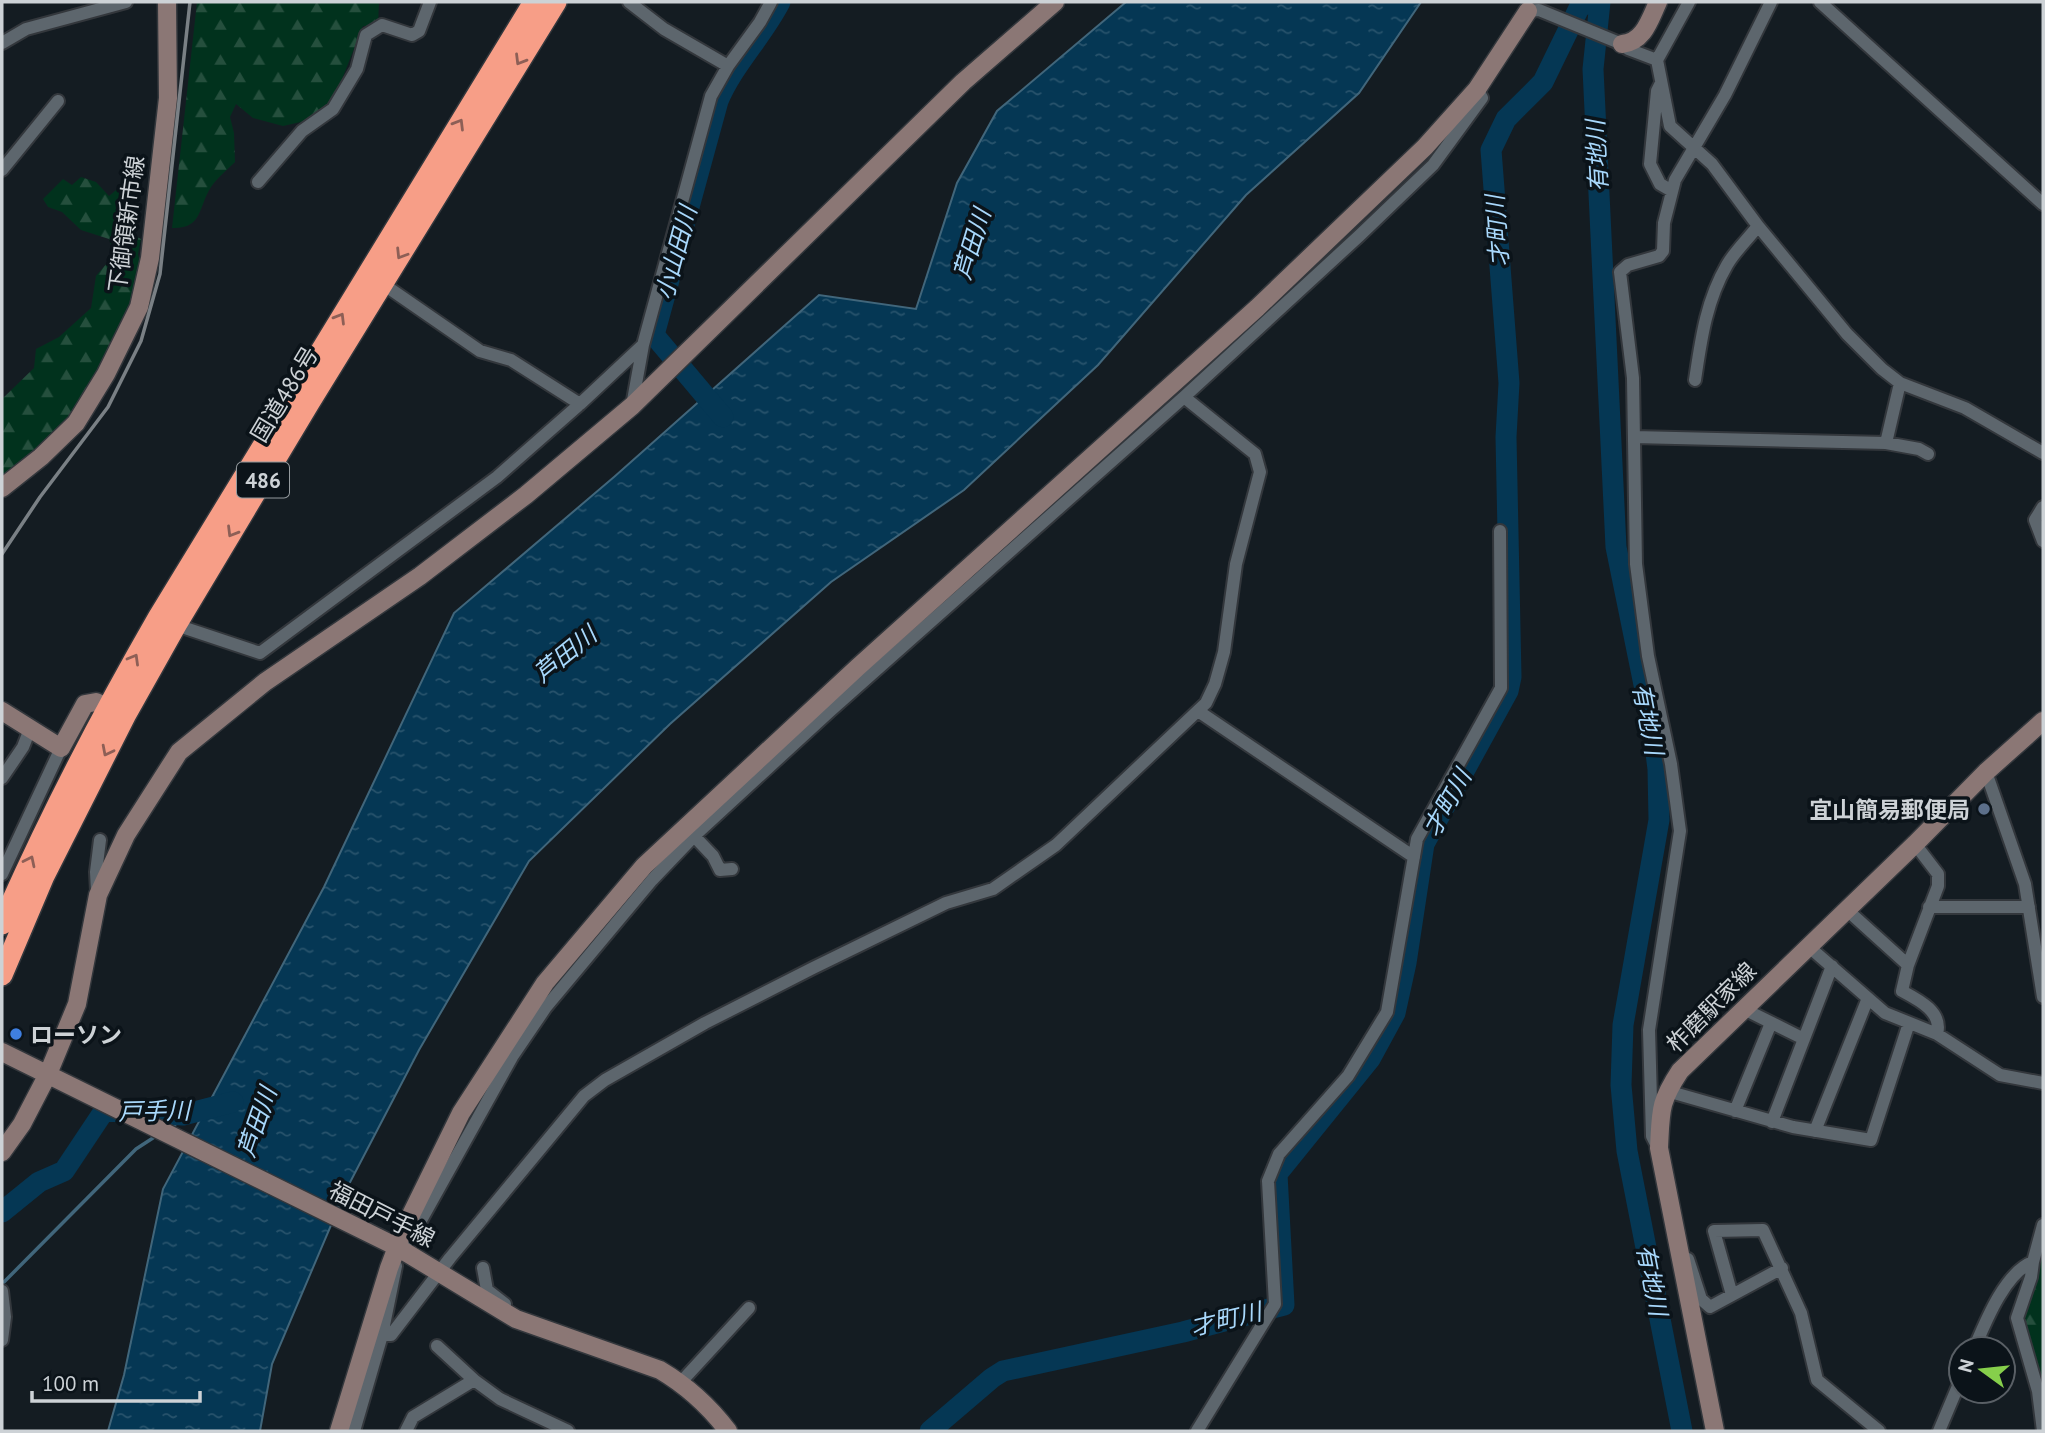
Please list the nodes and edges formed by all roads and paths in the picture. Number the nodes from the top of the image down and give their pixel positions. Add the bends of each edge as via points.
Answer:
1 (127, 2) edge
2 (167, 2) edge
3 (430, 2) edge
4 (534, 2) edge
5 (556, 2) edge
6 (629, 2) edge
7 (771, 2) edge
8 (1055, 2) edge
9 (1658, 2) edge
10 (1689, 2) edge
11 (1772, 2) edge
12 (1820, 2) edge
13 (1534, 8) edge
14 (2, 42) edge
15 (1624, 44) junction
16 (1657, 60) junction
17 (727, 66) junction
18 (1662, 82) junction
19 (1477, 89) junction
20 (58, 101) dead end
21 (1695, 148) junction
22 (2, 170) edge
23 (258, 182) dead end
24 (1672, 191) junction
25 (2043, 204) edge
26 (1758, 226) junction
27 (383, 284) junction
28 (643, 345) junction
29 (1695, 380) dead end
30 (1900, 383) junction
31 (1184, 397) junction
32 (580, 404) junction
33 (632, 407) junction
34 (1634, 438) junction
35 (1886, 443) junction
36 (2043, 453) edge
37 (1928, 454) dead end
38 (2, 488) edge
39 (2043, 507) edge
40 (1500, 531) dead end
41 (2043, 541) edge
42 (176, 625) junction
43 (117, 710) junction
44 (2, 711) edge
45 (1198, 711) junction
46 (2043, 721) edge
47 (30, 729) junction
48 (61, 748) junction
49 (1986, 772) junction
50 (2, 778) edge
51 (694, 836) junction
52 (100, 840) dead end
53 (1915, 845) junction
54 (1414, 857) junction
55 (5, 860) edge
56 (732, 869) dead end
57 (2, 874) edge
58 (652, 880) junction
59 (623, 891) junction
60 (98, 895) junction
61 (2029, 907) junction
62 (1929, 908) junction
63 (1846, 909) junction
64 (2, 924) edge
65 (1808, 946) junction
66 (1908, 965) junction
67 (1832, 966) junction
68 (2, 975) edge
69 (2043, 997) edge
70 (1868, 998) junction
71 (1744, 1009) junction
72 (1771, 1023) junction
73 (1909, 1023) junction
74 (1937, 1034) junction
75 (1804, 1039) junction
76 (2, 1052) edge
77 (48, 1074) junction
78 (2043, 1083) edge
79 (1667, 1091) junction
80 (1735, 1111) junction
81 (1772, 1122) junction
82 (1815, 1131) junction
83 (1659, 1148) junction
84 (2, 1152) edge
85 (2043, 1225) edge
86 (1675, 1232) junction
87 (2041, 1239) edge
88 (394, 1246) junction
89 (2032, 1262) junction
90 (483, 1268) dead end
91 (1782, 1268) junction
92 (440, 1272) junction
93 (2, 1291) edge
94 (1732, 1294) junction
95 (749, 1308) dead end
96 (505, 1313) junction
97 (382, 1335) junction
98 (1980, 1335) edge
99 (2, 1340) edge
100 (437, 1346) dead end
101 (474, 1380) junction
102 (681, 1382) junction
103 (1950, 1405) edge
104 (339, 1431) edge
105 (354, 1431) edge
106 (405, 1431) edge
107 (568, 1431) edge
108 (728, 1431) edge
109 (1197, 1431) edge
110 (1715, 1431) edge
111 (1879, 1431) edge
112 (1939, 1431) edge
113 (2043, 1431) edge

1 - 14 street via 26,29
2 - 38 street, 下御領新市線 via 168,98 150,258 138,307 106,374 76,422
3 - 23 street via 419,31 412,35 382,25 366,35 358,69 333,108 302,131
43 -> 4 highway, 国道486号 / 486 via 264,443
5 -> 27 highway, 国道486号 / 486
6 - 17 street
7 - 17 street
8 - 33 street via 963,82
9 - 15 street via 1640,37
10 - 16 street
11 - 21 street
12 - 25 street
13 - 15 street
13 - 19 street
15 - 16 street
16 - 18 street
17 - 28 street via 711,96
18 - 21 street via 1670,126
18 - 24 street via 1657,91 1650,164 1660,184
19 - 31 street via 1482,98 1433,165
19 - 59 street via 1425,147 1257,308 848,676 644,866
20 - 22 street
21 - 24 street
21 - 26 street via 1712,163
24 - 34 street via 1663,251 1620,272 1633,378
26 - 29 street via 1728,262 1716,287 1705,318
26 - 30 street via 1847,334
27 - 32 street via 480,351 511,360
27 -> 42 highway, 国道486号 / 486
28 - 32 street
28 - 33 street
30 - 35 street
30 - 36 street via 1965,408
31 - 45 street via 1255,454 1260,472 1236,564 1224,652 1215,684
31 - 51 street
32 - 42 street via 497,477 260,653
33 - 60 street via 420,576 265,682 179,752 126,835
34 - 35 street
34 - 83 street via 1636,564 1680,831 1649,1030 1651,1136
35 - 37 street
39 - 41 street via 2035,520
40 - 54 street via 1501,688 1417,839
42 - 43 highway, 国道486号 / 486
43 - 48 street via 96,702 85,704
64 -> 43 highway, 国道486号 / 486 via 26,869
43 -> 68 highway, 国道486号 / 486
44 - 47 street
45 - 54 street
45 - 92 street via 1056,845 993,889 934,908 705,1023 605,1080 584,1096
46 - 49 street, 柞磨駅家線
47 - 48 street
47 - 50 street
48 - 55 street
49 - 53 street, 柞磨駅家線
49 - 61 street
51 - 56 street via 720,870
51 - 58 street
52 - 60 street
53 - 62 street via 1938,874
53 - 63 street, 柞磨駅家線
54 - 109 street via 1387,1012 1348,1076 1279,1154 1268,1181 1275,1304
55 - 57 street
58 - 59 street
58 - 88 street via 546,1007 506,1068 415,1231 406,1242
59 - 88 street via 545,983 461,1113
60 - 77 street via 76,1004
61 - 62 street
61 - 69 street
62 - 66 street
63 - 65 street, 柞磨駅家線
63 - 66 street
65 - 67 street
65 - 71 street, 柞磨駅家線
66 - 74 street via 1902,991 1928,1006 1936,1019
67 - 70 street
67 - 75 street
70 - 73 street via 1885,1013
70 - 82 street
71 - 72 street
71 - 79 street, 柞磨駅家線 via 1680,1071
72 - 75 street
72 - 80 street
73 - 74 street
73 - 82 street via 1871,1140
74 - 78 street via 2000,1075
75 - 81 street
76 - 77 street, 福田戸手線
77 - 84 street via 22,1125
77 - 88 street, 福田戸手線
79 - 80 street
79 - 83 street, 柞磨駅家線 via 1661,1107
80 - 81 street
81 - 82 street
83 - 86 street, 柞磨駅家線
85 - 87 street
86 - 94 street via 1701,1299 1710,1307
86 - 110 street, 柞磨駅家線
87 - 89 street
88 - 92 street, 福田戸手線
88 - 97 street via 394,1282
88 - 104 street
89 - 98 street via 2006,1285
89 - 113 street via 2017,1318 2038,1391
90 - 96 street via 487,1290 507,1306
91 - 94 street
91 - 94 street via 1763,1230 1714,1231
91 - 111 street via 1801,1313 1817,1380
92 - 96 street, 福田戸手線
92 - 97 street via 391,1335
93 - 99 street
95 - 102 street
96 - 102 street, 福田戸手線 via 660,1370
97 - 105 street
100 - 101 street
101 - 106 street via 413,1417
101 - 107 street via 520,1410
102 - 108 street, 福田戸手線
103 - 112 street

